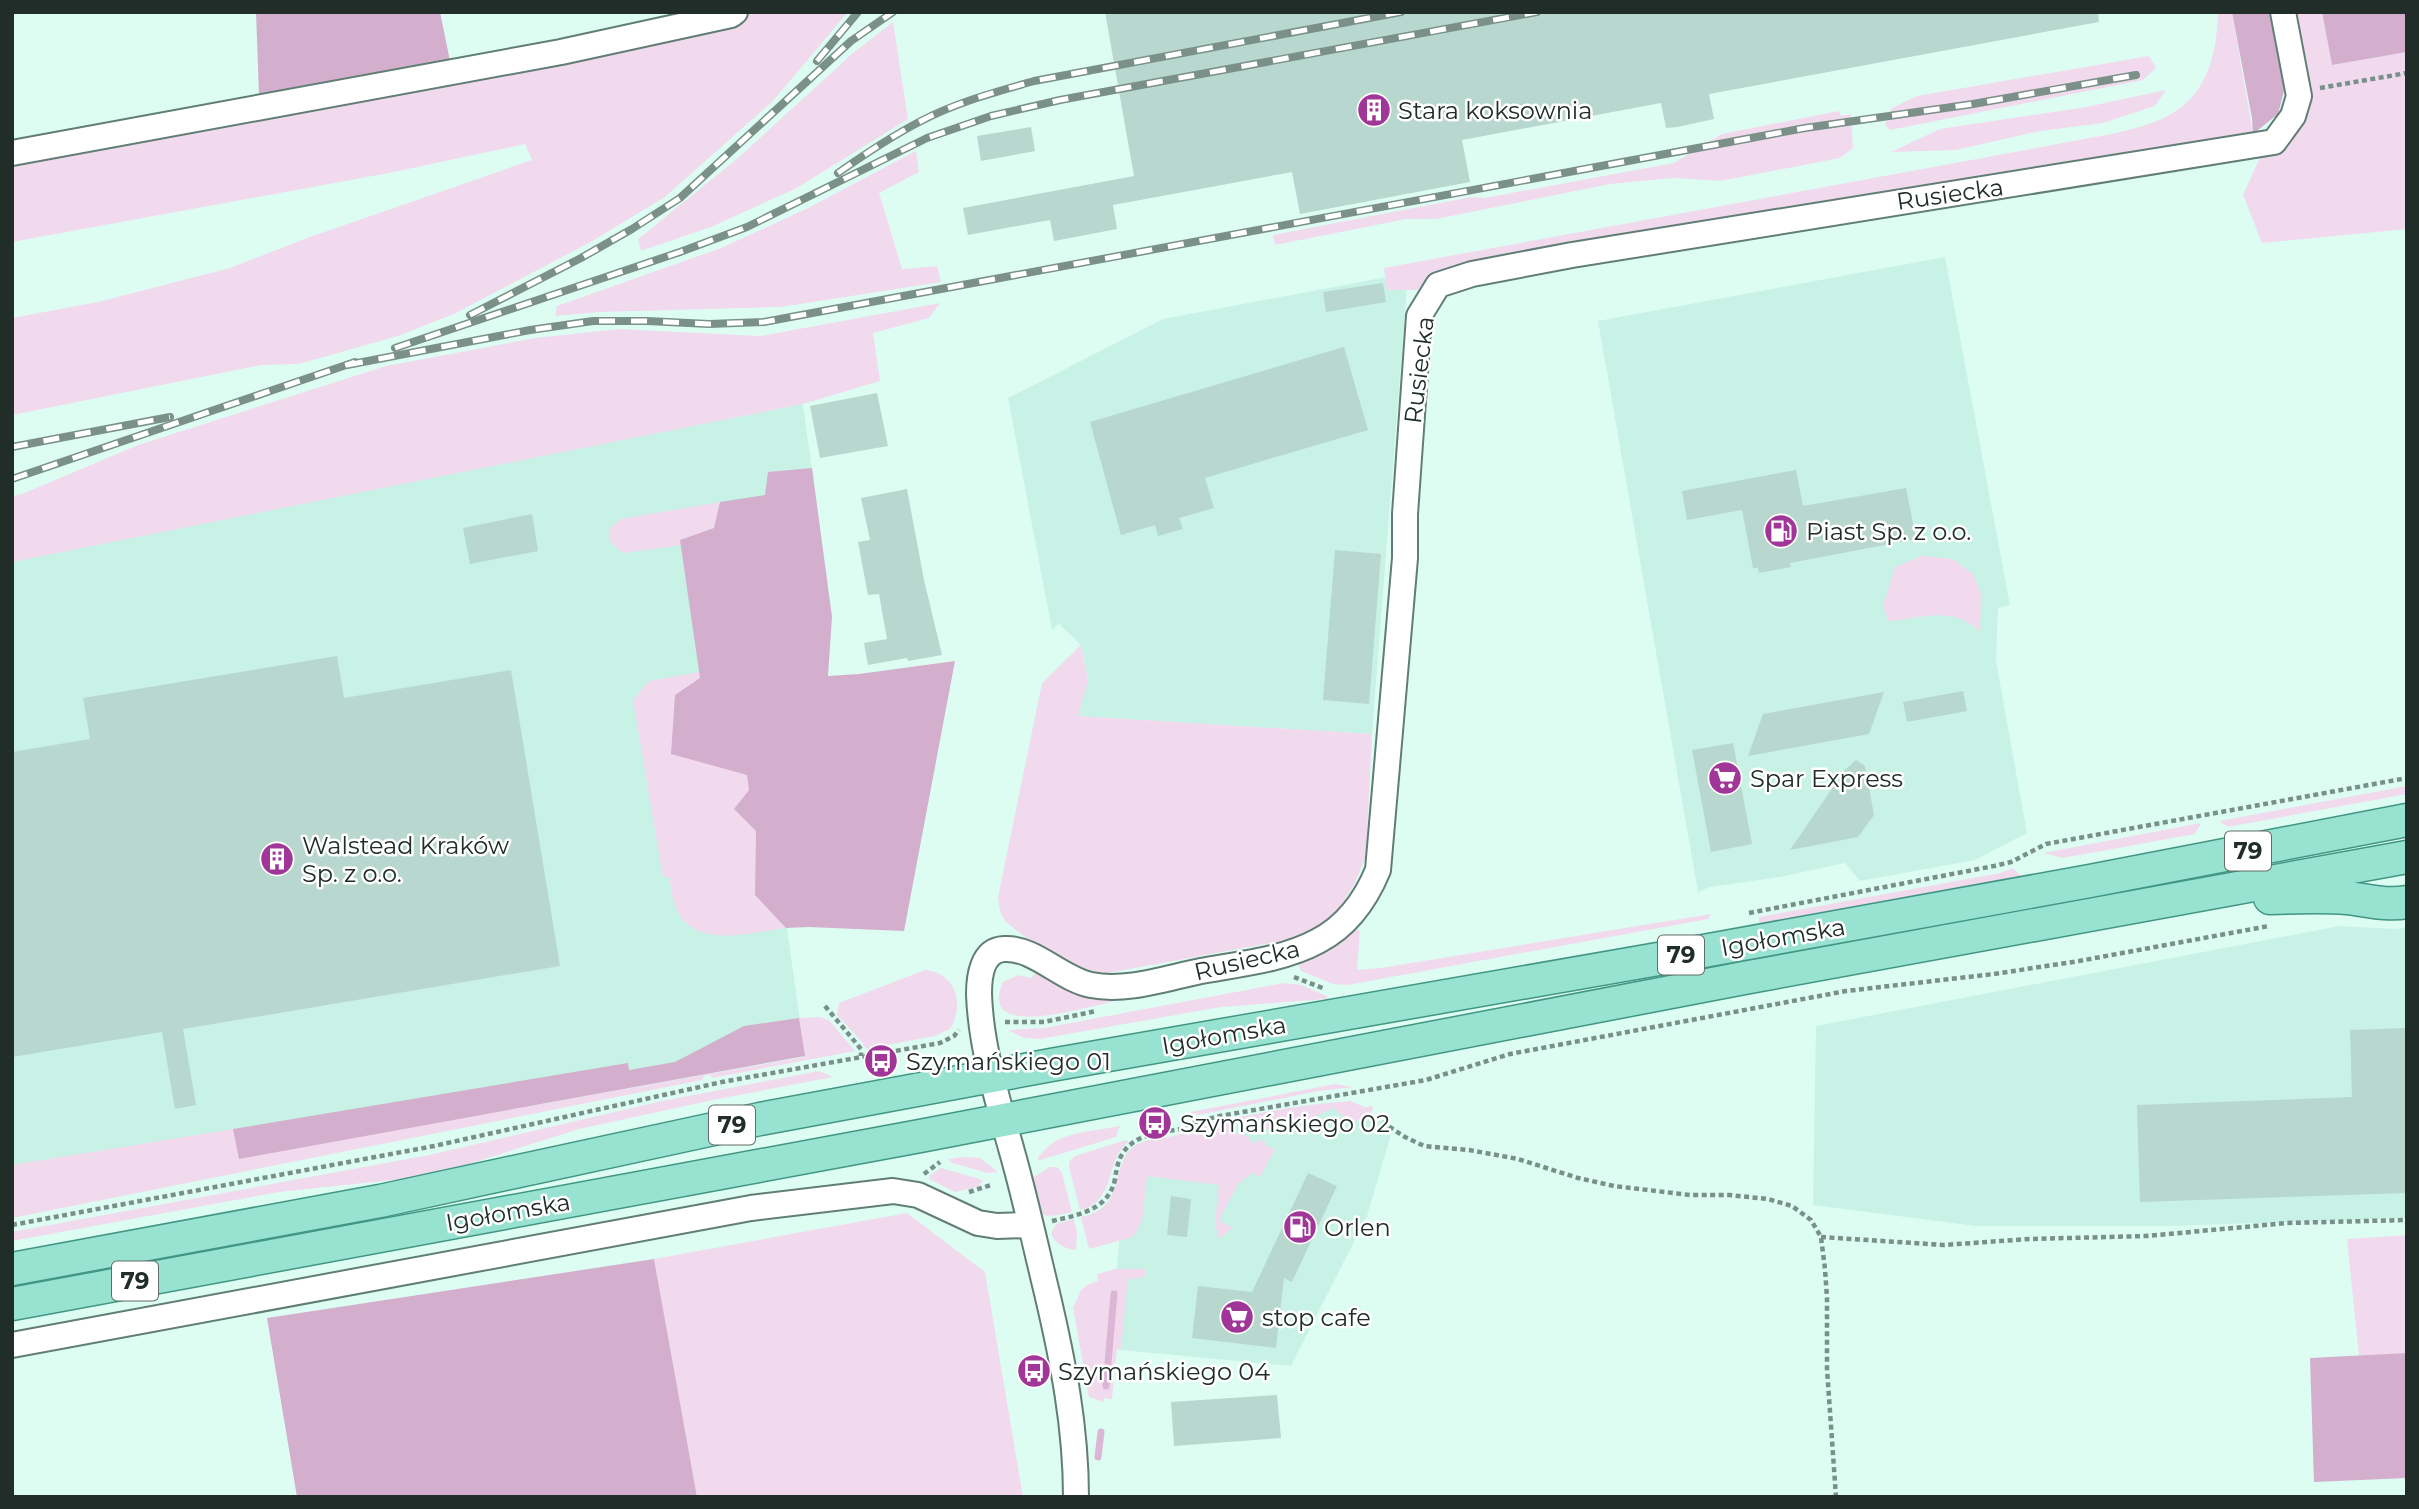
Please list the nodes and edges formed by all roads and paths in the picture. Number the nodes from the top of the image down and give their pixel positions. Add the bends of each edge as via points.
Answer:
1 (735, 12) edge
2 (2284, 12) edge
3 (2407, 73) edge
4 (2299, 96) junction
5 (12, 153) edge
6 (2407, 778) edge
7 (2407, 821) edge
8 (2407, 857) edge
9 (2163, 902) junction
10 (2407, 902) edge
11 (1756, 911) dead end
12 (2282, 924) dead end
13 (1288, 976) dead end
14 (1335, 992) dead end
15 (825, 1006) dead end
16 (1098, 1011) dead end
17 (998, 1023) dead end
18 (967, 1028) dead end
19 (861, 1056) junction
20 (992, 1076) junction
21 (1004, 1120) junction
22 (1382, 1122) dead end
23 (940, 1163) dead end
24 (919, 1180) dead end
25 (991, 1185) dead end
26 (966, 1192) dead end
27 (2407, 1220) edge
28 (1030, 1224) junction
29 (12, 1225) edge
30 (1821, 1237) junction
31 (12, 1269) edge
32 (12, 1304) edge
33 (12, 1345) edge
34 (1076, 1497) edge
35 (1836, 1497) edge

1 - 5 street via 561,52
2 - 4 street
3 - 4 path via 2324,87
4 - 20 street, Rusiecka via 2293,116 2274,142 1572,255 1438,285 1419,316 1378,870 1369,892 1335,930 1296,951 1123,987 1077,981 1011,949 993,952 985,961 979,984
6 - 11 path via 2046,844 1994,866
7 - 20 main road, Igołomska / 79
8 - 9 main road, Igołomska / 79
9 - 10 main road via 2312,897
9 - 21 main road, Igołomska / 79
12 - 28 path via 2066,963 1846,991 1510,1054 1426,1080 1186,1124 1131,1144 1120,1158 1110,1192 1094,1209
13 - 14 path
15 - 19 path
16 - 17 path
18 - 19 path via 940,1043
19 - 29 path via 646,1097 434,1146
20 - 21 street
20 - 31 main road, Igołomska / 79 via 748,1121 380,1201
21 - 28 street
21 - 32 main road, Igołomska / 79
22 - 30 path via 1424,1146 1518,1159 1614,1186 1768,1199 1792,1206 1811,1220
23 - 24 path
25 - 26 path
27 - 30 path via 1944,1245
28 - 33 street via 989,1226 918,1195 869,1192 751,1208
28 - 34 street via 1069,1395
30 - 35 path

